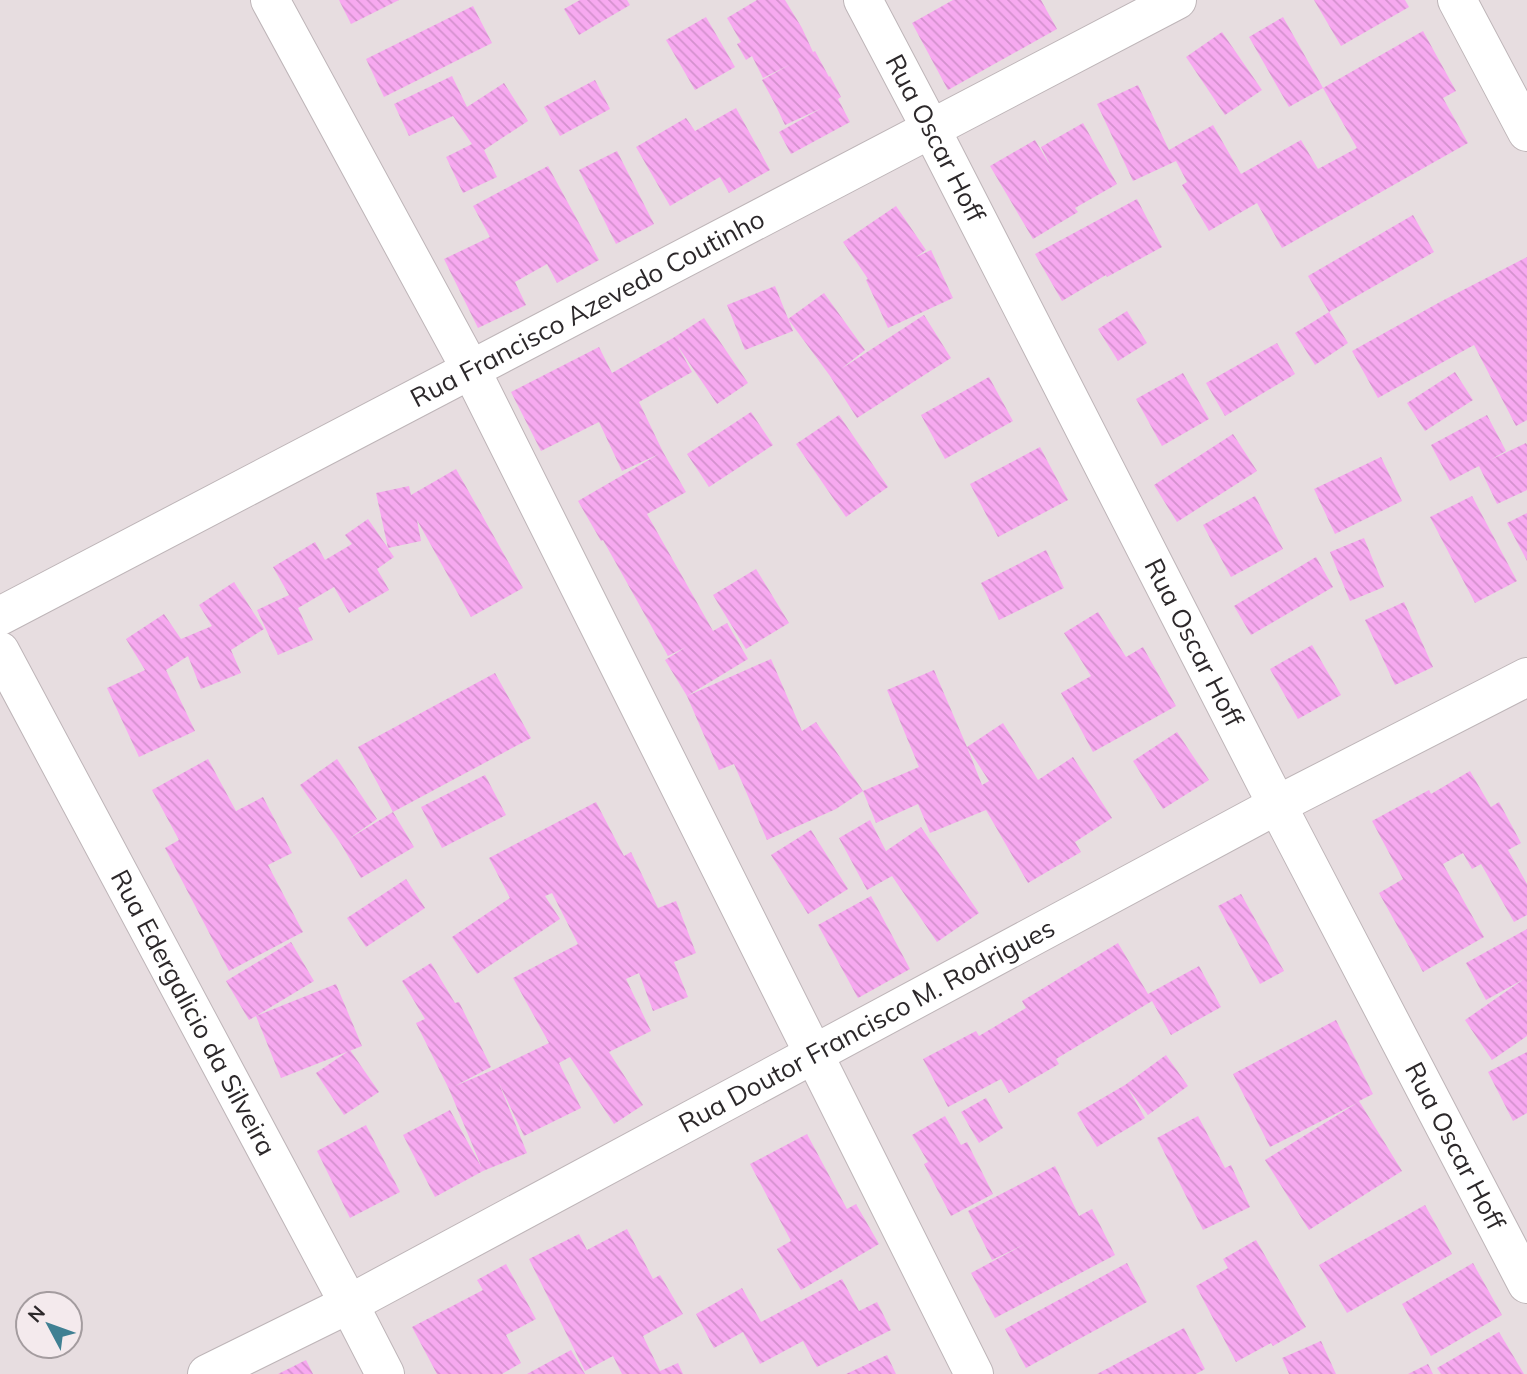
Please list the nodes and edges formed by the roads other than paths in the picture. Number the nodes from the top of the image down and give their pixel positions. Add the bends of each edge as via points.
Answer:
1 (270, 0) edge
2 (863, 0) edge
3 (1177, 0) edge
4 (1457, 0) edge
5 (931, 129) junction
6 (1527, 132) edge
7 (471, 370) junction
8 (0, 616) edge
9 (0, 651) edge
10 (1527, 677) edge
11 (1277, 805) junction
12 (814, 1053) junction
13 (1527, 1284) edge
14 (349, 1304) junction
15 (207, 1374) edge
16 (385, 1374) edge
17 (974, 1374) edge

1 - 7 street
2 - 5 street, Rua Oscar Hoff
3 - 5 street, Rua Francisco Azevedo Coutinho
4 - 6 street
5 - 7 street, Rua Francisco Azevedo Coutinho
5 - 11 street, Rua Oscar Hoff
7 - 8 street, Rua Francisco Azevedo Coutinho
7 - 12 street
9 - 14 street, Rua Edergalicio da Silveira
10 - 11 street, Rua Doutor Francisco M. Rodrigues
11 - 12 street, Rua Doutor Francisco M. Rodrigues
11 - 13 street, Rua Oscar Hoff
12 - 14 street, Rua Doutor Francisco M. Rodrigues
12 - 17 street
14 - 15 street, Rua Doutor Francisco M. Rodrigues
14 - 16 street, Rua Edergalicio da Silveira

